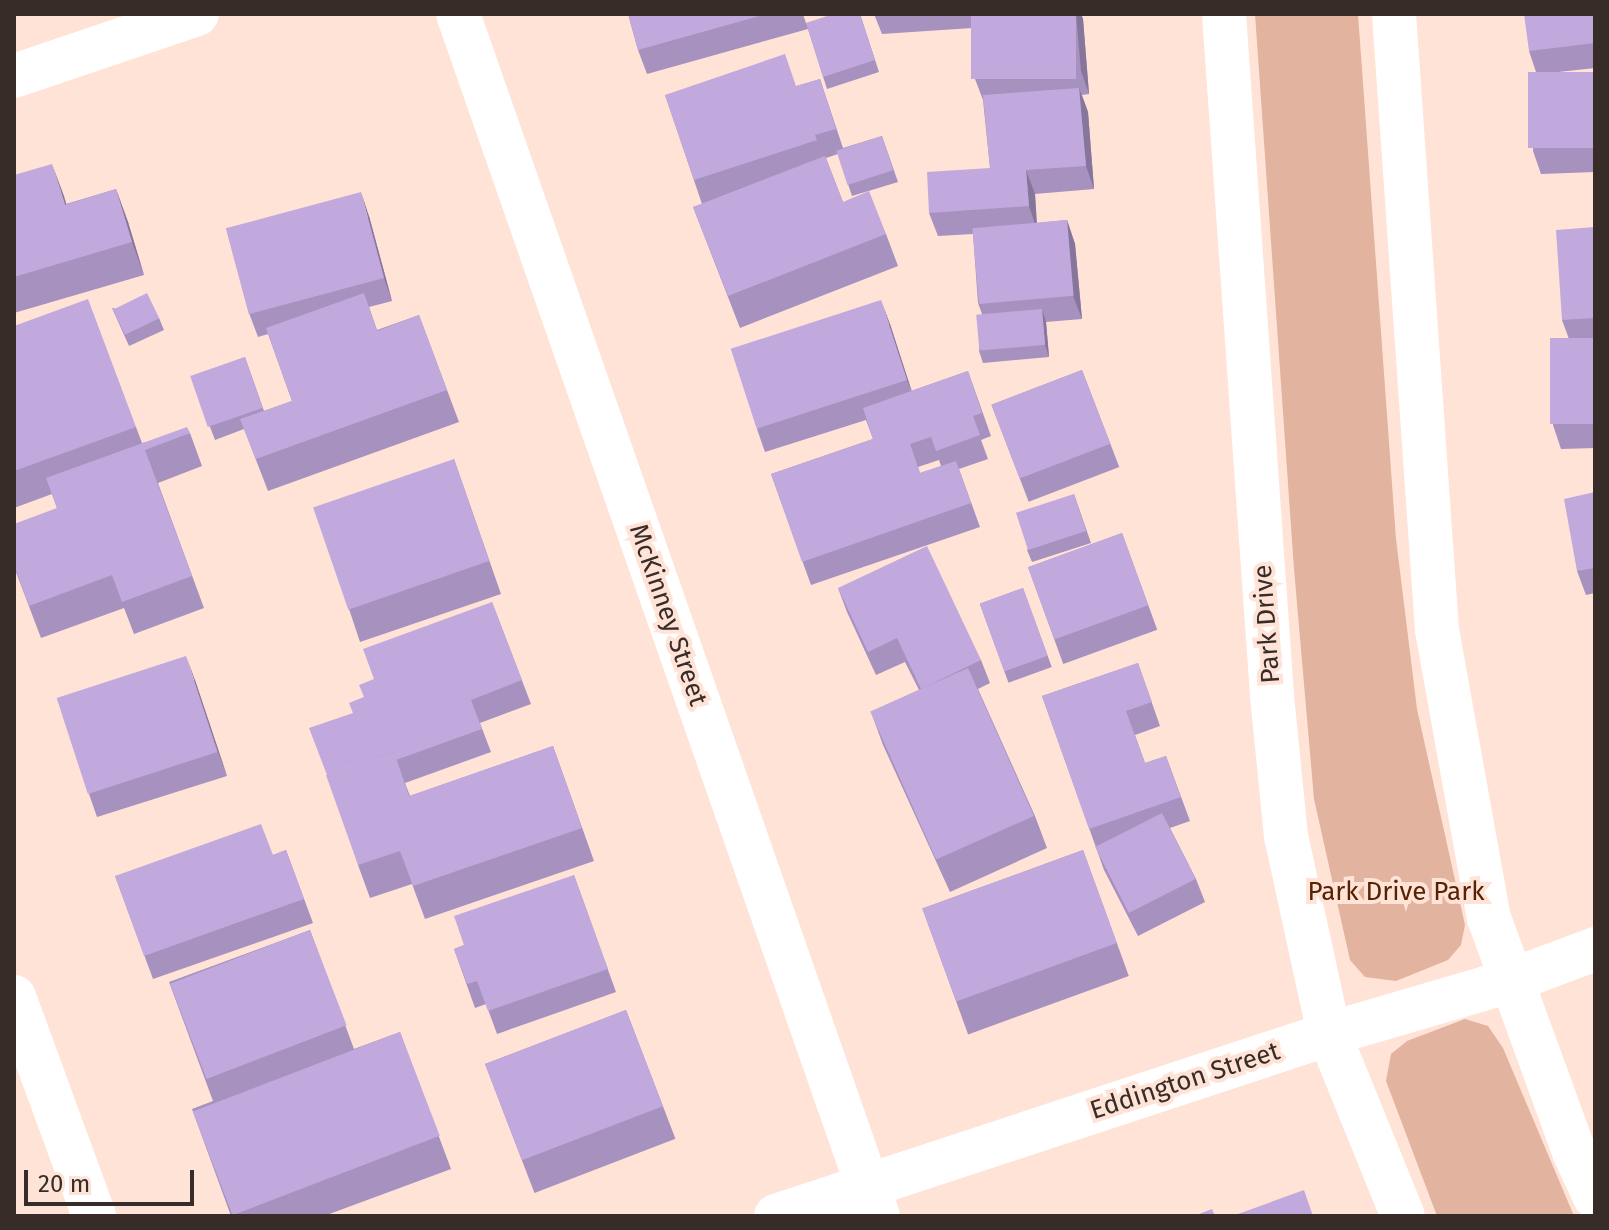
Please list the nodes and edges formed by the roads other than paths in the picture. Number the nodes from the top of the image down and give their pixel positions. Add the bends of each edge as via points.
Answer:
1 (197, 14) edge
2 (458, 14) edge
3 (1224, 14) edge
4 (1394, 14) edge
5 (14, 76) edge
6 (1595, 949) edge
7 (1510, 981) junction
8 (14, 997) edge
9 (1329, 1034) junction
10 (1595, 1197) edge
11 (873, 1200) edge
12 (94, 1216) edge
13 (776, 1216) edge
14 (1403, 1216) edge

1 - 5 street
2 - 11 street, McKinney Street
3 - 9 street, Park Drive via 1286,836
4 - 7 street via 1437,630 1489,918
6 - 7 street, Eddington Street
7 - 9 street, Eddington Street
7 - 10 street
8 - 12 street
9 - 11 street, Eddington Street
9 - 14 street, Park Drive
11 - 13 street, Eddington Street

